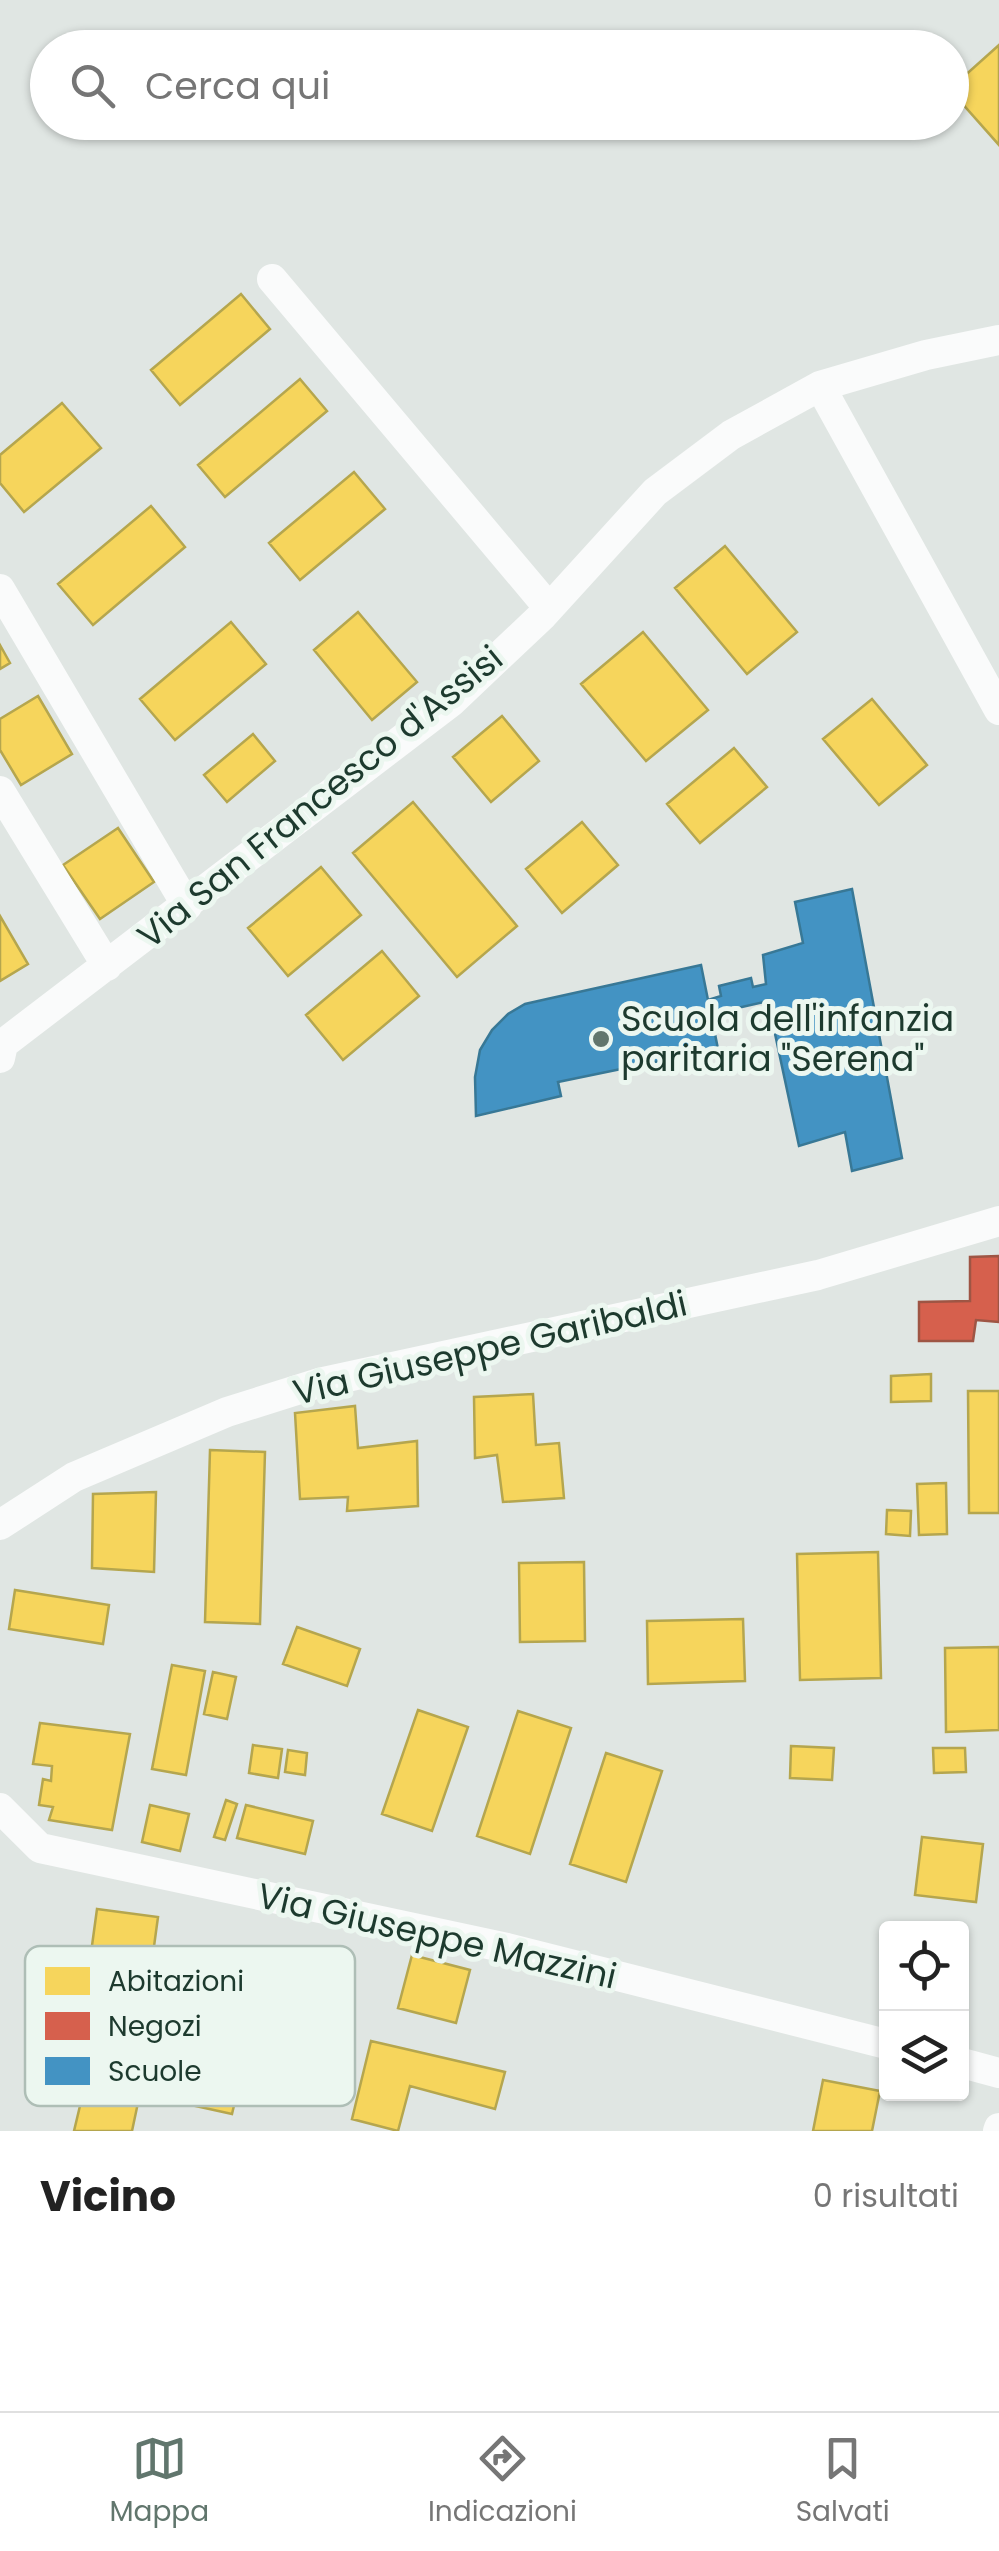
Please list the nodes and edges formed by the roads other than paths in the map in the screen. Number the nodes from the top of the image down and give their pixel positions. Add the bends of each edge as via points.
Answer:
1 (272, 279) dead end
2 (999, 340) edge
3 (820, 386) junction
4 (0, 588) edge
5 (549, 608) junction
6 (999, 710) edge
7 (0, 792) edge
8 (187, 906) junction
9 (107, 966) junction
10 (1, 1048) edge
11 (999, 1221) edge
12 (0, 1525) edge
13 (0, 1808) edge
14 (879, 2042) edge
15 (969, 2065) edge
16 (999, 2073) edge

1 - 5 street
2 - 3 street, Via San Francesco d'Assisi
3 - 5 street, Via San Francesco d'Assisi via 732,435 655,492
3 - 6 street
4 - 8 street
5 - 8 street, Via San Francesco d'Assisi via 450,702
7 - 9 street
8 - 9 street, Via San Francesco d'Assisi
9 - 10 street, Via San Francesco d'Assisi
11 - 12 street, Via Giuseppe Garibaldi via 818,1275 320,1383 227,1412 74,1477
13 - 14 street, Via Giuseppe Mazzini via 40,1848 507,1948
15 - 16 street

